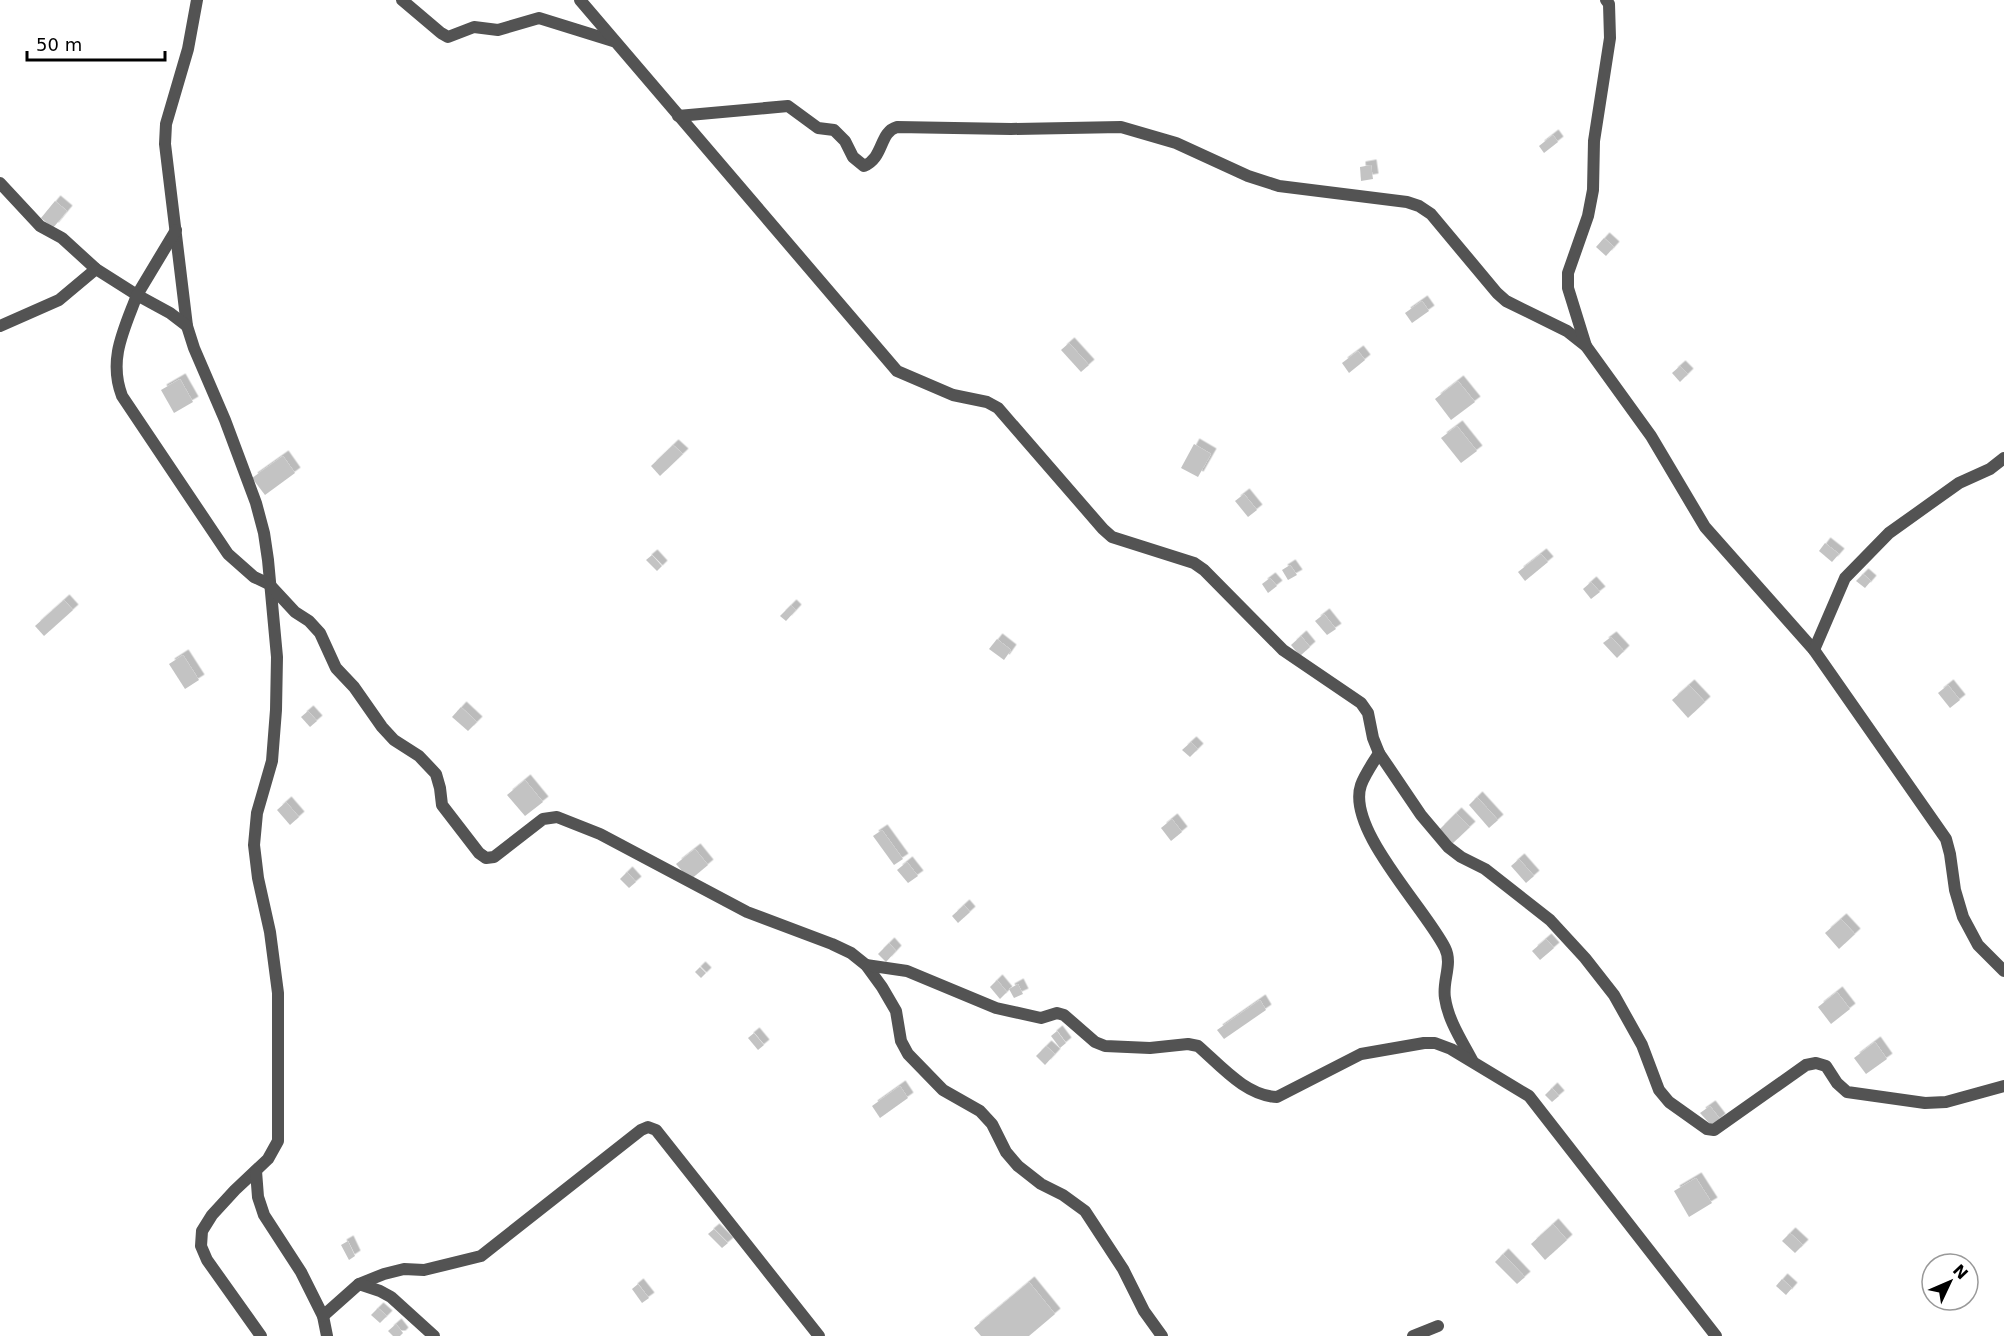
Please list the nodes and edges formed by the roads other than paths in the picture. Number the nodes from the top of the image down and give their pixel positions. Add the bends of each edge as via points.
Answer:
1 (197, 0) edge
2 (402, 0) edge
3 (580, 0) edge
4 (1606, 0) edge
5 (614, 41) junction
6 (678, 116) junction
7 (0, 183) edge
8 (176, 230) junction
9 (96, 269) junction
10 (136, 295) junction
11 (0, 326) edge
12 (187, 326) junction
13 (1586, 346) junction
14 (2004, 458) edge
15 (269, 584) junction
16 (1814, 650) junction
17 (1379, 753) junction
18 (866, 965) junction
19 (2004, 971) edge
20 (1472, 1062) junction
21 (2004, 1086) edge
22 (256, 1171) junction
23 (359, 1284) junction
24 (323, 1316) junction
25 (1438, 1326) dead end
26 (261, 1336) edge
27 (327, 1336) edge
28 (434, 1336) edge
29 (819, 1336) edge
30 (1162, 1336) edge
31 (1413, 1336) edge
32 (1716, 1336) edge

1 - 8 street via 188,49 166,124
2 - 5 street via 448,37 474,27 498,30 539,18
3 - 5 street
4 - 13 street via 1610,38 1594,141 1593,190 1568,273 1568,288
5 - 6 street
6 - 13 street via 788,106 818,128 834,130 864,166 874,159 886,134 897,127 1121,127 1150,134 1279,186 1419,206 1431,214 1506,301 1567,331
6 - 17 street via 897,371 953,395 998,408 1112,537 1194,563 1204,570 1283,650 1361,703 1368,713
7 - 9 street via 40,226 62,238
8 - 10 street
8 - 12 street
9 - 10 street
9 - 11 street via 59,300
10 - 12 street
10 - 15 street via 117,352 116,381 122,396 228,554 254,577
12 - 15 street via 256,503 264,533
13 - 16 street via 1651,436 1705,527
14 - 16 street via 1959,483 1889,533 1845,578
15 - 18 street via 320,633 336,668 382,727 394,740 420,756 436,774 442,805 486,858 494,857 543,819 557,817 600,834 747,912 851,953
15 - 22 street via 277,657 276,710 272,761 257,813 254,845 279,1002 278,1141
16 - 19 street via 1946,839 1963,917 1978,945
17 - 20 street via 1360,786 1364,823 1390,869 1446,950 1444,995
17 - 21 street via 1448,847 1485,869 1550,920 1585,958 1614,995 1642,1045 1659,1090 1707,1130 1714,1130 1806,1065 1816,1063 1826,1066 1847,1092 1925,1103 1946,1102
18 - 20 street via 907,971 996,1008 1041,1018 1064,1015 1105,1046 1198,1046 1252,1092 1265,1096 1277,1096 1361,1054 1435,1044
18 - 30 street via 896,1011 901,1041 908,1054 943,1090 980,1112 992,1124 1018,1166 1085,1210
20 - 32 street via 1529,1096 1541,1109
22 - 24 street via 264,1215 301,1272
22 - 26 street via 212,1215 202,1231 201,1246
23 - 24 street
23 - 28 street via 391,1297
23 - 29 street via 404,1269 424,1270 481,1256 648,1127 656,1130
24 - 27 street
25 - 31 street

